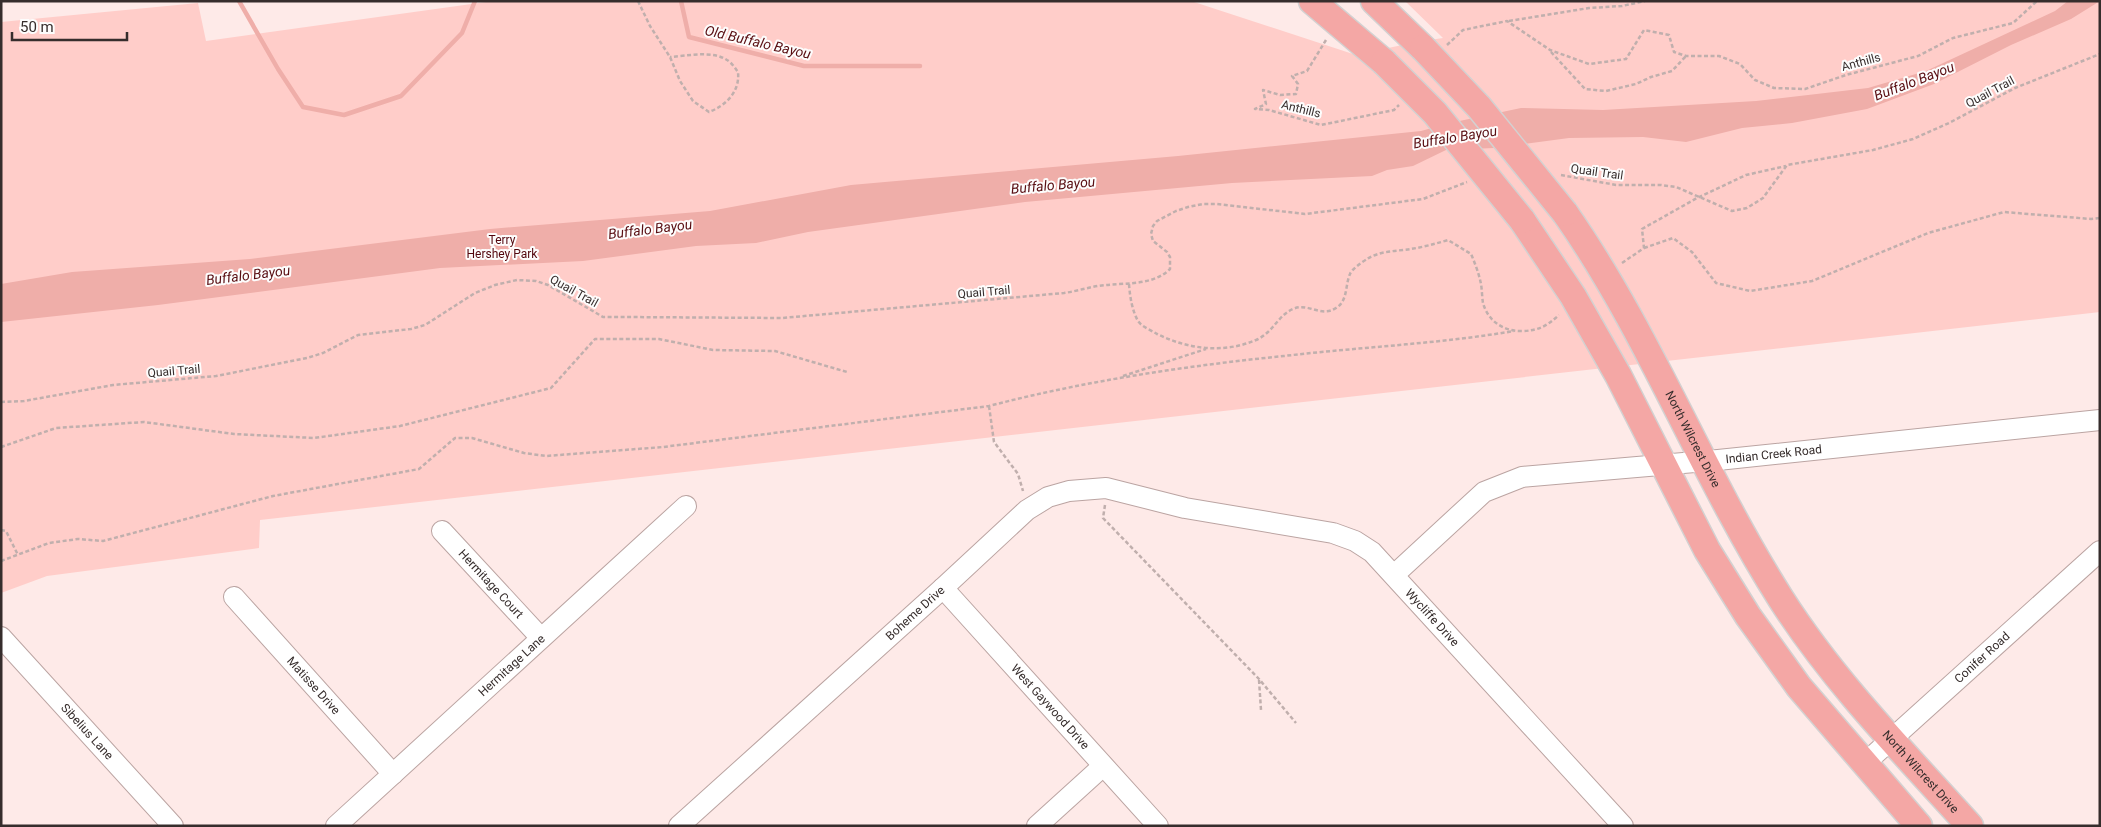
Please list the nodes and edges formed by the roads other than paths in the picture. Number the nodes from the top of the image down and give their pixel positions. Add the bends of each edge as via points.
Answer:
1 (1312, 1) edge
2 (1374, 1) edge
3 (2100, 420) edge
4 (1704, 462) junction
5 (1663, 465) junction
6 (686, 506) dead end
7 (1185, 508) joint
8 (442, 531) dead end
9 (2100, 551) edge
10 (1394, 576) junction
11 (943, 588) junction
12 (234, 597) dead end
13 (1, 638) edge
14 (541, 638) junction
15 (1891, 739) junction
16 (1864, 764) junction
17 (1103, 766) junction
18 (393, 774) junction
19 (174, 826) edge
20 (336, 826) edge
21 (679, 826) edge
22 (1037, 826) edge
23 (1158, 826) edge
24 (1623, 826) edge
25 (1919, 826) edge
26 (1970, 826) edge

1 - 5 main road, bridge via 1384,62 1435,113 1522,220 1574,296
2 - 4 main road, North Wilcrest Drive, bridge via 1435,50 1565,213 1605,277
3 - 4 street, Indian Creek Road
4 - 5 street, Indian Creek Road
4 - 15 main road, North Wilcrest Drive via 1781,599 1830,668
5 - 10 street, Indian Creek Road via 1522,477 1484,492
5 - 16 main road via 1707,550 1748,616 1798,687
6 - 14 street, Hermitage Lane
7 - 10 street, Wycliffe Drive via 1333,533 1372,552
7 - 11 street, Boheme Drive via 1106,488 1069,491 1048,497 1027,510
8 - 14 street, Hermitage Court
9 - 15 street, Conifer Road
10 - 24 street, Wycliffe Drive
11 - 17 street, West Gaywood Drive
11 - 21 street, Boheme Drive
12 - 18 street, Matisse Drive
13 - 19 street, Sibelius Lane
14 - 18 street, Hermitage Lane
15 - 16 street, Conifer Road
15 - 26 main road, North Wilcrest Drive
16 - 25 main road
17 - 22 street
17 - 23 street, West Gaywood Drive
18 - 20 street, Hermitage Lane

